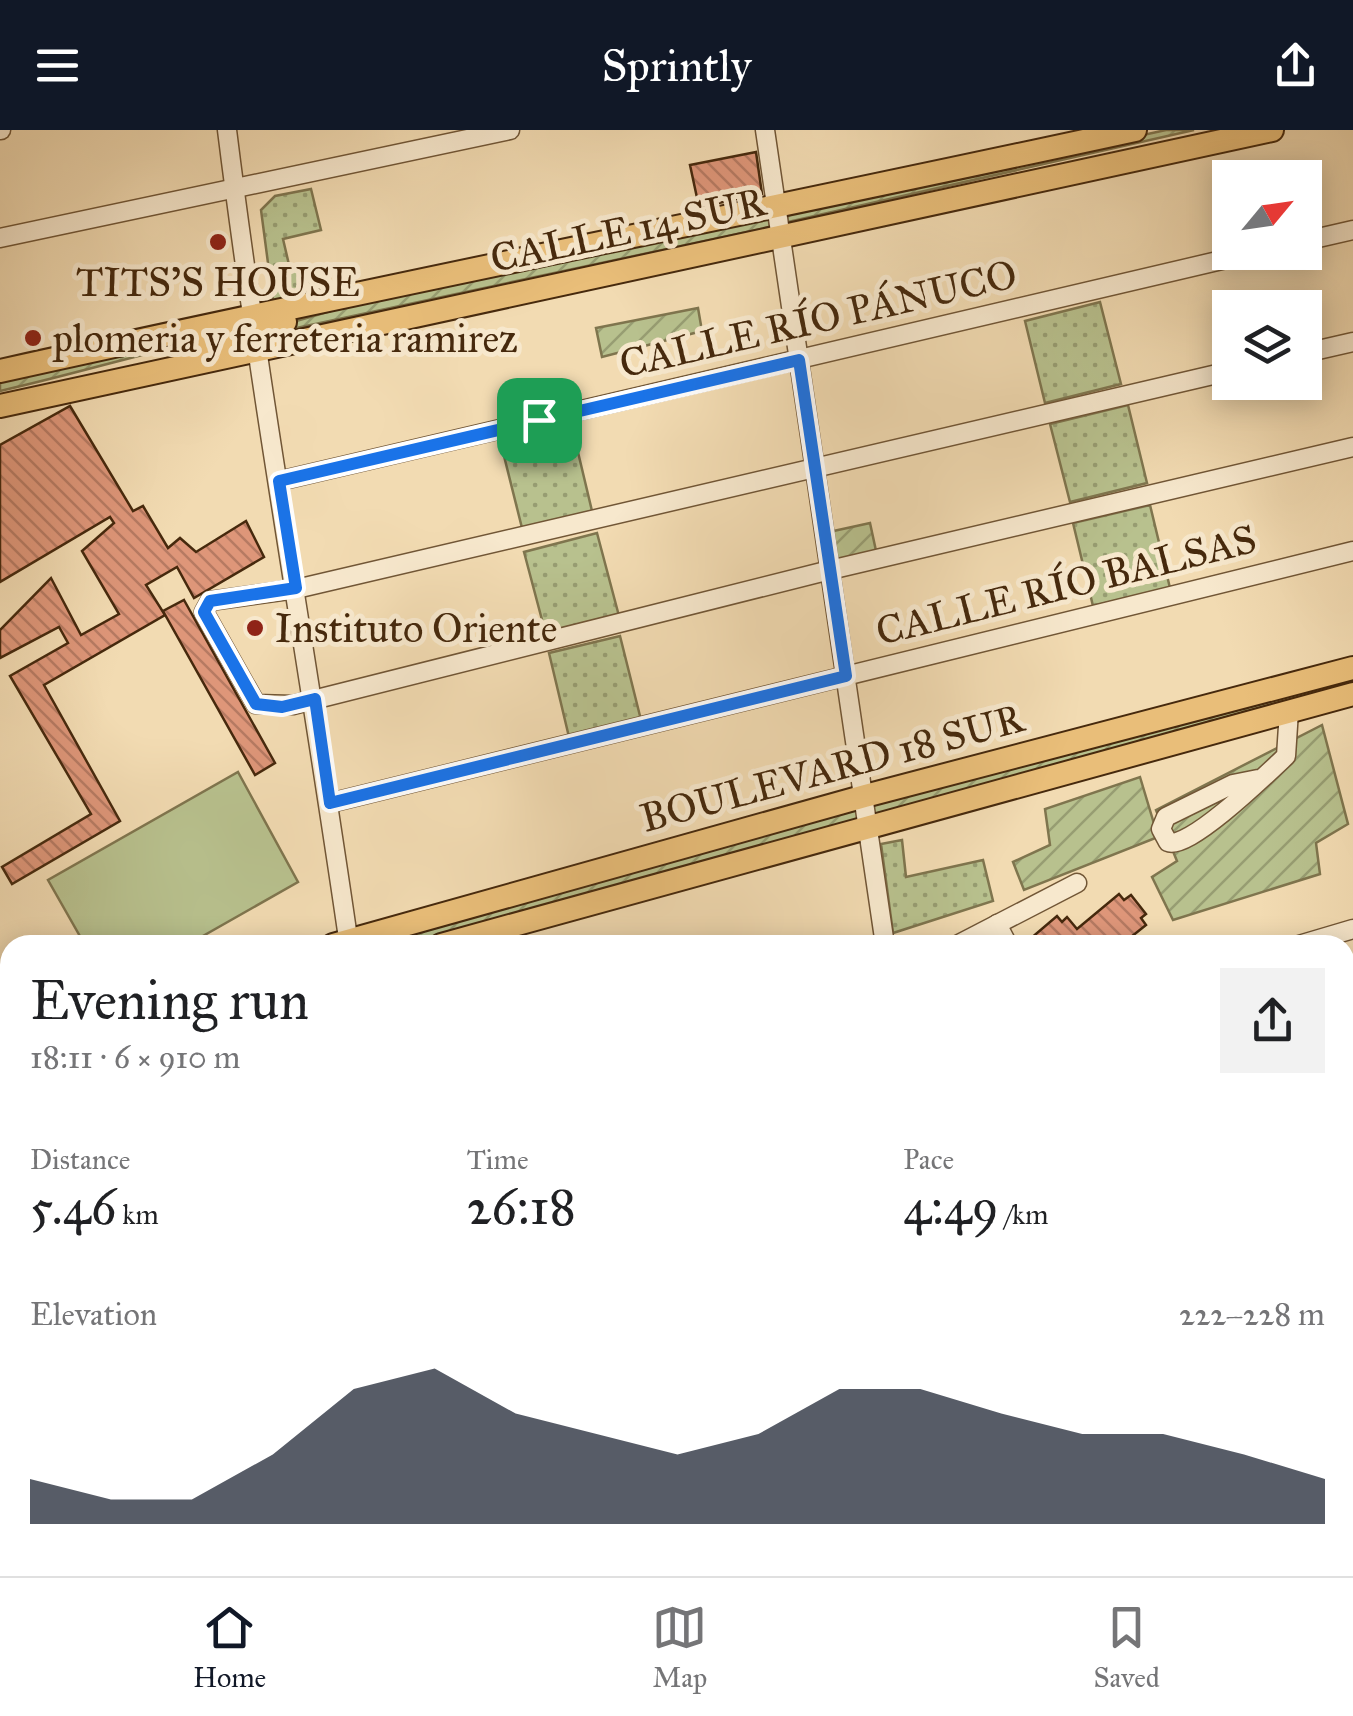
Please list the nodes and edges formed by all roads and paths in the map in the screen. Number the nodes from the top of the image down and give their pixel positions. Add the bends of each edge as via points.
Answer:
1 (228, 130) edge
2 (510, 130) edge
3 (765, 130) edge
4 (1135, 130) edge
5 (1272, 130) edge
6 (1242, 134) edge
7 (234, 188) junction
8 (777, 208) junction
9 (1353, 230) edge
10 (781, 235) junction
11 (1322, 237) edge
12 (0, 238) edge
13 (1212, 262) edge
14 (254, 331) junction
15 (1353, 342) edge
16 (1322, 349) edge
17 (799, 360) junction
18 (0, 372) edge
19 (1212, 375) edge
20 (0, 406) edge
21 (1353, 446) edge
22 (816, 469) junction
23 (279, 481) junction
24 (1353, 551) edge
25 (830, 570) junction
26 (296, 588) junction
27 (1353, 668) edge
28 (846, 676) junction
29 (1353, 694) edge
30 (315, 699) junction
31 (1289, 711) junction
32 (1087, 738) junction
33 (1003, 762) junction
34 (1094, 765) junction
35 (938, 778) junction
36 (1258, 780) junction
37 (1010, 790) junction
38 (865, 796) junction
39 (330, 803) junction
40 (947, 807) junction
41 (870, 826) junction
42 (1078, 883) dead end
43 (997, 924) junction
44 (342, 935) edge
45 (375, 935) edge
46 (478, 935) edge
47 (884, 935) edge
48 (976, 935) edge
49 (1003, 935) edge

1 - 7 street
2 - 7 street
3 - 8 street
4 - 8 main road, CALLE 14 SUR
5 - 6 main road, CALLE 14 SUR
6 - 10 main road, CALLE 14 SUR
7 - 12 street
7 - 14 street
8 - 10 street
8 - 14 main road, CALLE 14 SUR via 379,288
9 - 11 street
10 - 14 main road, CALLE 14 SUR
10 - 17 street
13 - 17 street, CALLE RÍO PÁNUCO
14 - 18 main road, CALLE 14 SUR
14 - 20 main road, CALLE 14 SUR via 129,376
14 - 23 street
15 - 16 street
17 - 22 street
17 - 23 street, CALLE RÍO PÁNUCO
19 - 22 street
21 - 25 street
22 - 25 street
22 - 26 street
23 - 26 street
24 - 28 street, CALLE RÍO BALSAS
25 - 28 street
25 - 30 street
26 - 30 street
26 - 30 street via 210,601 204,612 256,704 282,707
27 - 32 main road, BOULEVARD 18 SUR
28 - 38 street
28 - 39 street, CALLE RÍO BALSAS
29 - 31 main road, BOULEVARD 18 SUR
30 - 39 street
31 - 34 main road, BOULEVARD 18 SUR
31 - 36 street via 1288,750
32 - 33 main road, BOULEVARD 18 SUR
32 - 34 main road
33 - 35 main road, BOULEVARD 18 SUR
33 - 37 main road
34 - 37 main road, BOULEVARD 18 SUR
35 - 38 main road, BOULEVARD 18 SUR
35 - 40 main road
36 - 36 street via 1184,842 1168,842 1161,829 1166,817 1233,784
37 - 40 main road, BOULEVARD 18 SUR
38 - 41 street
38 - 45 main road, BOULEVARD 18 SUR
39 - 44 street
40 - 41 main road, BOULEVARD 18 SUR
41 - 46 main road, BOULEVARD 18 SUR
41 - 47 street
42 - 43 street
43 - 48 street
43 - 49 street

